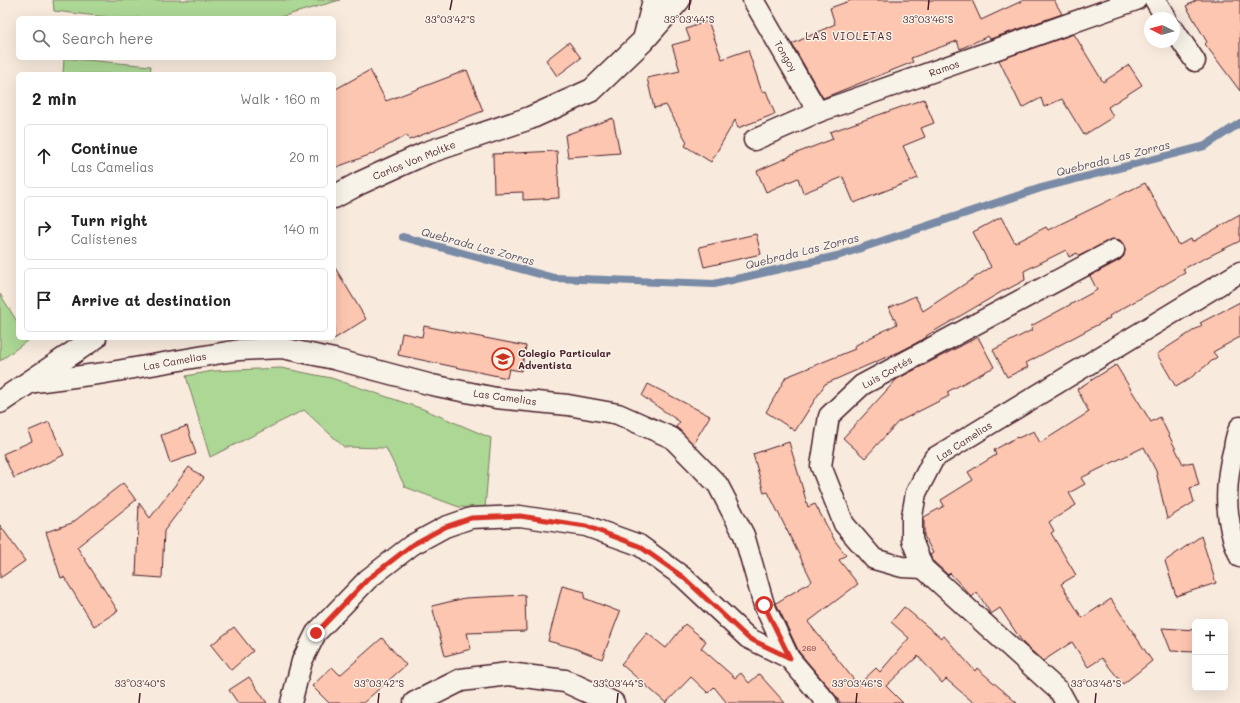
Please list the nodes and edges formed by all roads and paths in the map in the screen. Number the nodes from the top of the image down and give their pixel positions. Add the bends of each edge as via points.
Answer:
1 (654, 0) edge
2 (678, 0) edge
3 (754, 0) edge
4 (1136, 0) edge
5 (1155, 0) edge
6 (1162, 12) edge
7 (1180, 39) edge
8 (644, 40) junction
9 (1194, 61) dead end
10 (818, 112) junction
11 (754, 140) dead end
12 (336, 196) edge
13 (1114, 250) dead end
14 (1240, 272) edge
15 (92, 340) edge
16 (27, 383) junction
17 (0, 402) edge
18 (1240, 428) edge
19 (1240, 557) edge
20 (923, 568) junction
21 (790, 658) junction
22 (291, 703) edge
23 (415, 703) edge
24 (612, 703) edge
25 (827, 703) edge
26 (1066, 703) edge

1 - 8 main road
2 - 8 main road, Carlos Von Moltke
3 - 10 street, Tongoy
4 - 10 street, Ramos
5 - 6 street
7 - 9 street
8 - 12 main road, Carlos Von Moltke via 592,90 530,118 426,153
10 - 11 street, Ramos
13 - 20 street, Luis Cortés via 862,385 829,416 821,466 844,524 874,559 902,567
14 - 20 street, Las Camelias via 934,458 916,493 912,516 912,540
15 - 16 main road
16 - 17 main road
16 - 21 street, Las Camelias via 105,373 239,350 282,348 432,385 489,396 568,405 618,414 672,438 718,485 744,535 764,605
18 - 19 street via 1230,462 1226,504 1232,540
20 - 26 street, Las Camelias via 1060,692
21 - 22 street via 748,638 683,577 639,546 586,526 520,516 471,518 445,527 412,545 368,579 316,633 302,661
21 - 25 street, Las Camelias
23 - 24 main road via 461,680 508,674 565,681

